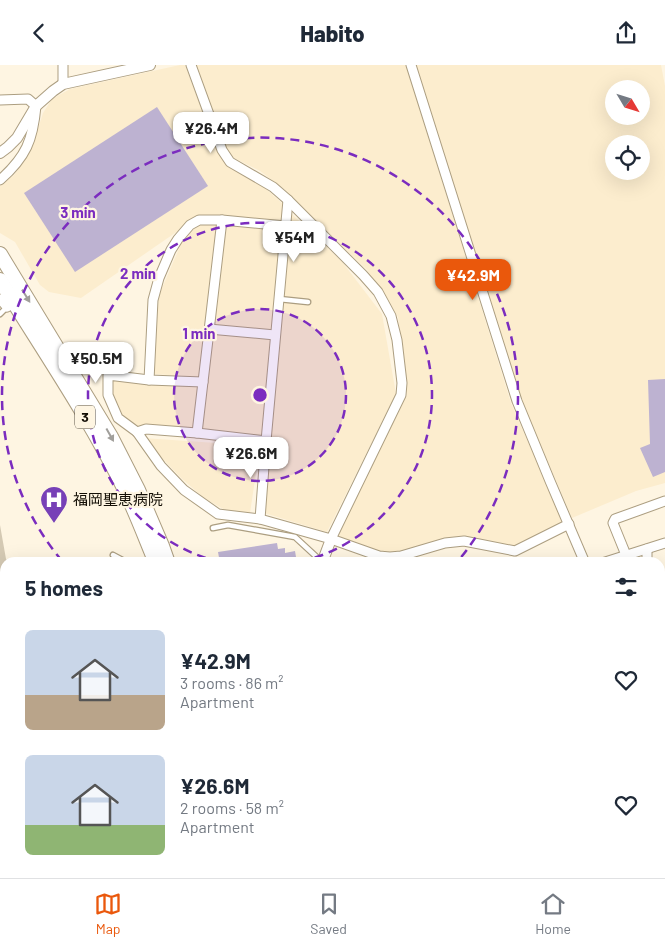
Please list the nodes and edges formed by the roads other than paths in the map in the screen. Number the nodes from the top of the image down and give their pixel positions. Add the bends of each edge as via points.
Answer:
1 (63, 65) edge
2 (150, 65) edge
3 (191, 65) edge
4 (411, 65) edge
5 (63, 84) junction
6 (0, 100) edge
7 (36, 106) junction
8 (0, 153) edge
9 (0, 179) edge
10 (288, 200) junction
11 (222, 220) junction
12 (286, 226) junction
13 (0, 254) edge
14 (0, 280) edge
15 (0, 299) edge
16 (279, 299) junction
17 (308, 302) dead end
18 (7, 308) edge
19 (210, 329) junction
20 (276, 335) junction
21 (149, 380) junction
22 (203, 382) junction
23 (137, 431) junction
24 (197, 433) junction
25 (266, 441) junction
26 (665, 501) edge
27 (260, 519) junction
28 (569, 524) junction
29 (212, 528) dead end
30 (331, 539) junction
31 (665, 543) edge
32 (647, 549) junction
33 (114, 555) dead end
34 (626, 555) junction
35 (118, 557) edge
36 (154, 557) edge
37 (166, 557) edge
38 (317, 557) edge
39 (324, 557) edge
40 (583, 557) edge
41 (620, 557) edge
42 (647, 557) edge

1 - 5 street
2 - 5 street
3 - 10 street via 222,150 230,162 273,187
4 - 28 street via 517,401
5 - 7 street
6 - 7 street via 28,99
7 - 8 street via 17,138
7 - 9 street via 24,153
10 - 12 street
10 - 30 street via 378,292 391,315 397,340 401,395
11 - 12 street
11 - 19 street
11 - 21 street via 199,220 190,225 170,250 153,300
12 - 16 street
13 -> 37 highway, 3 via 111,437 138,489
14 - 18 highway, 3
15 - 18 street
16 - 17 lane
16 - 20 street
18 - 36 highway, 3 via 82,412 127,493
19 - 20 street
19 - 22 street
20 - 25 street
21 - 22 street
21 - 23 street via 108,375 108,395 118,418
22 - 24 street
23 - 24 street
23 - 27 street via 184,490 209,509 218,514
24 - 25 street
25 - 27 street
26 - 34 street via 615,519 613,523
27 - 30 street
28 - 30 street via 516,551 464,541 390,557
28 - 40 street
29 - 38 lane via 228,525 295,537
30 - 39 street
31 - 32 street
32 - 34 street
32 - 42 street
33 - 35 lane
34 - 41 street

